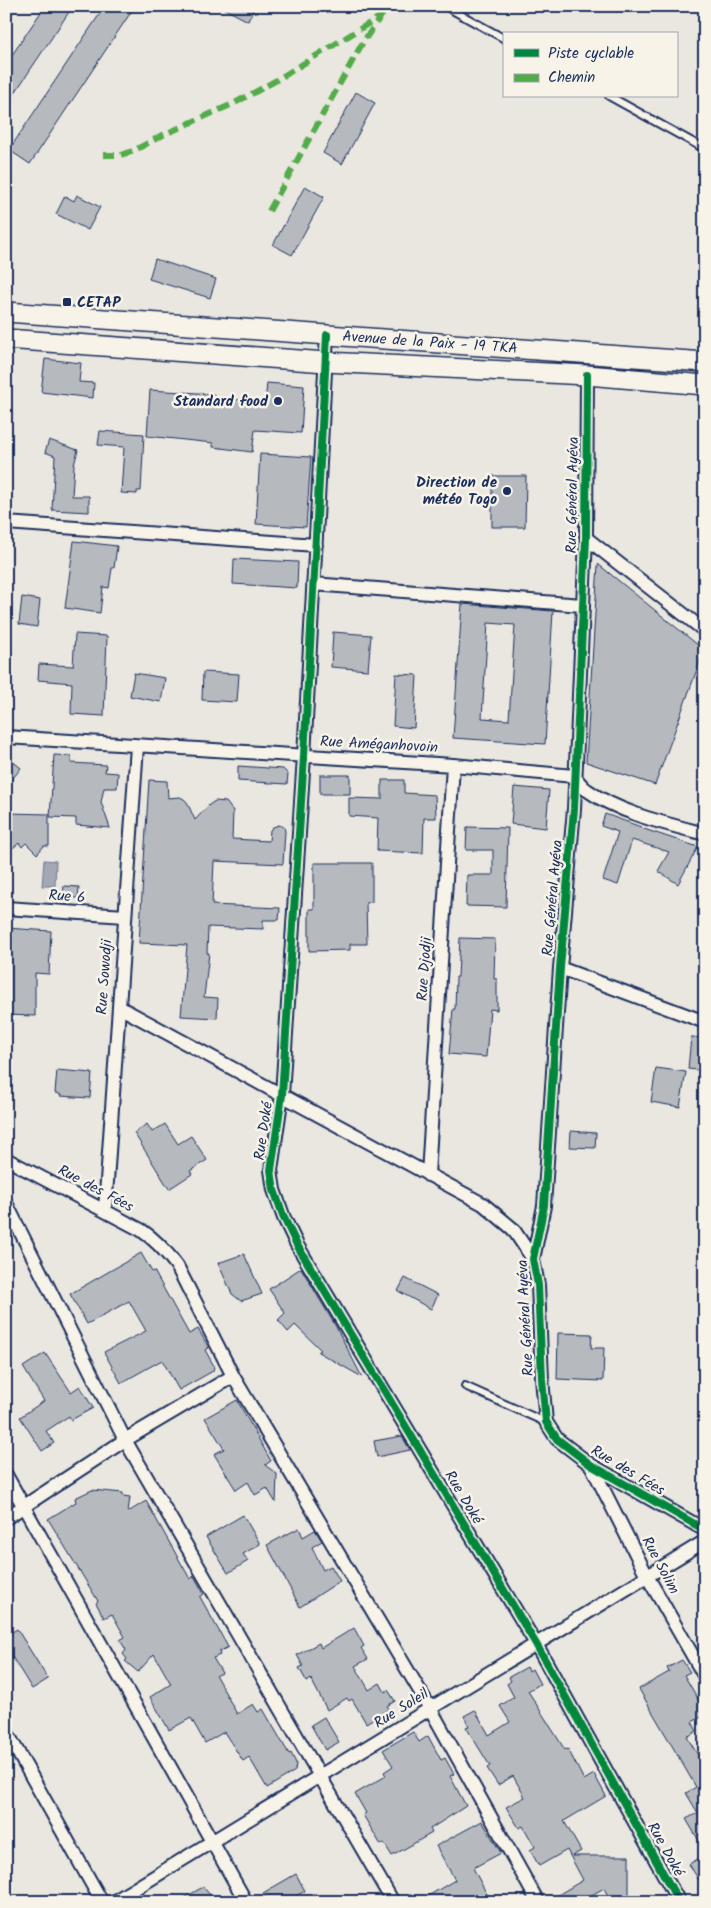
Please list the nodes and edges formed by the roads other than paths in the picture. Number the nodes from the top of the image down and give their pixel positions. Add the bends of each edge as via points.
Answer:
1 (446, 6) edge
2 (503, 38) edge
3 (613, 98) edge
4 (705, 149) edge
5 (6, 312) edge
6 (327, 334) junction
7 (6, 339) edge
8 (326, 362) junction
9 (705, 362) edge
10 (587, 375) junction
11 (705, 385) edge
12 (6, 522) edge
13 (586, 538) junction
14 (316, 545) junction
15 (313, 584) junction
16 (582, 605) junction
17 (705, 631) edge
18 (6, 738) edge
19 (137, 746) junction
20 (304, 756) junction
21 (453, 765) junction
22 (574, 776) junction
23 (705, 834) edge
24 (6, 908) edge
25 (125, 916) junction
26 (560, 968) junction
27 (119, 1007) junction
28 (705, 1022) edge
29 (282, 1095) junction
30 (6, 1158) edge
31 (428, 1174) junction
32 (6, 1203) edge
33 (105, 1210) junction
34 (533, 1259) junction
35 (233, 1376) junction
36 (465, 1386) dead end
37 (546, 1422) junction
38 (125, 1440) junction
39 (591, 1466) junction
40 (6, 1475) edge
41 (25, 1507) junction
42 (6, 1518) edge
43 (705, 1530) edge
44 (705, 1541) edge
45 (648, 1576) junction
46 (536, 1644) junction
47 (705, 1678) edge
48 (430, 1708) junction
49 (6, 1731) edge
50 (321, 1776) junction
51 (212, 1841) junction
52 (102, 1902) edge
53 (113, 1902) edge
54 (246, 1902) edge
55 (392, 1902) edge
56 (538, 1902) edge
57 (679, 1902) edge

1 - 2 lane
3 - 4 lane
5 - 6 main road, Avenue de la Paix - 19 TKA
6 - 8 street, Rue Doké
6 - 9 main road, Avenue de la Paix - 19 TKA
7 - 8 main road, Avenue de la Paix - 19 TKA
8 - 10 main road, Avenue de la Paix - 19 TKA
8 - 14 street, Rue Doké
10 - 11 main road, Avenue de la Paix - 19 TKA
10 - 13 street, Rue Général Ayéva
12 - 14 street
13 - 16 street, Rue Général Ayéva
13 - 17 street
14 - 15 street, Rue Doké
15 - 16 street
15 - 20 street, Rue Doké
16 - 22 street, Rue Général Ayéva
18 - 19 street, Rue Améganhovoin
19 - 20 street, Rue Améganhovoin
19 - 25 street, Rue Sowodji
20 - 21 street, Rue Améganhovoin
20 - 29 street, Rue Doké
21 - 22 street, Rue Améganhovoin
21 - 31 street, Rue Djodji
22 - 23 street via 585,789 602,799 651,820
22 - 26 street, Rue Général Ayéva
24 - 25 street, Rue 6
25 - 27 street, Rue Sowodji
26 - 28 street
26 - 34 street, Rue Général Ayéva via 544,1206
27 - 29 street
27 - 33 street, Rue Sowodji
29 - 31 street
29 - 46 street, Rue Doké via 271,1170 284,1218 297,1245
30 - 33 street, Rue des Fées
31 - 34 street via 499,1216 513,1229
32 - 38 street
33 - 35 street, Rue des Fées via 156,1240 167,1252
34 - 37 street, Rue Général Ayéva via 538,1285
35 - 38 street
35 - 48 street, Rue des Fées
36 - 37 lane, Rue des Fées
37 - 39 street, Rue des Fées via 557,1439
38 - 41 street
38 - 50 street
39 - 43 street, Rue des Fées
39 - 45 street, Rue Solim
40 - 41 street
41 - 42 street
41 - 51 street
44 - 45 street, Rue Soleil
45 - 46 street, Rue Soleil
45 - 47 street, Rue Solim
46 - 48 street, Rue Soleil
46 - 57 street, Rue Doké
48 - 50 street, Rue Soleil
48 - 56 street, Rue des Fées
49 - 52 street
50 - 51 street, Rue Soleil
50 - 55 street
51 - 53 street, Rue Soleil
51 - 54 street

